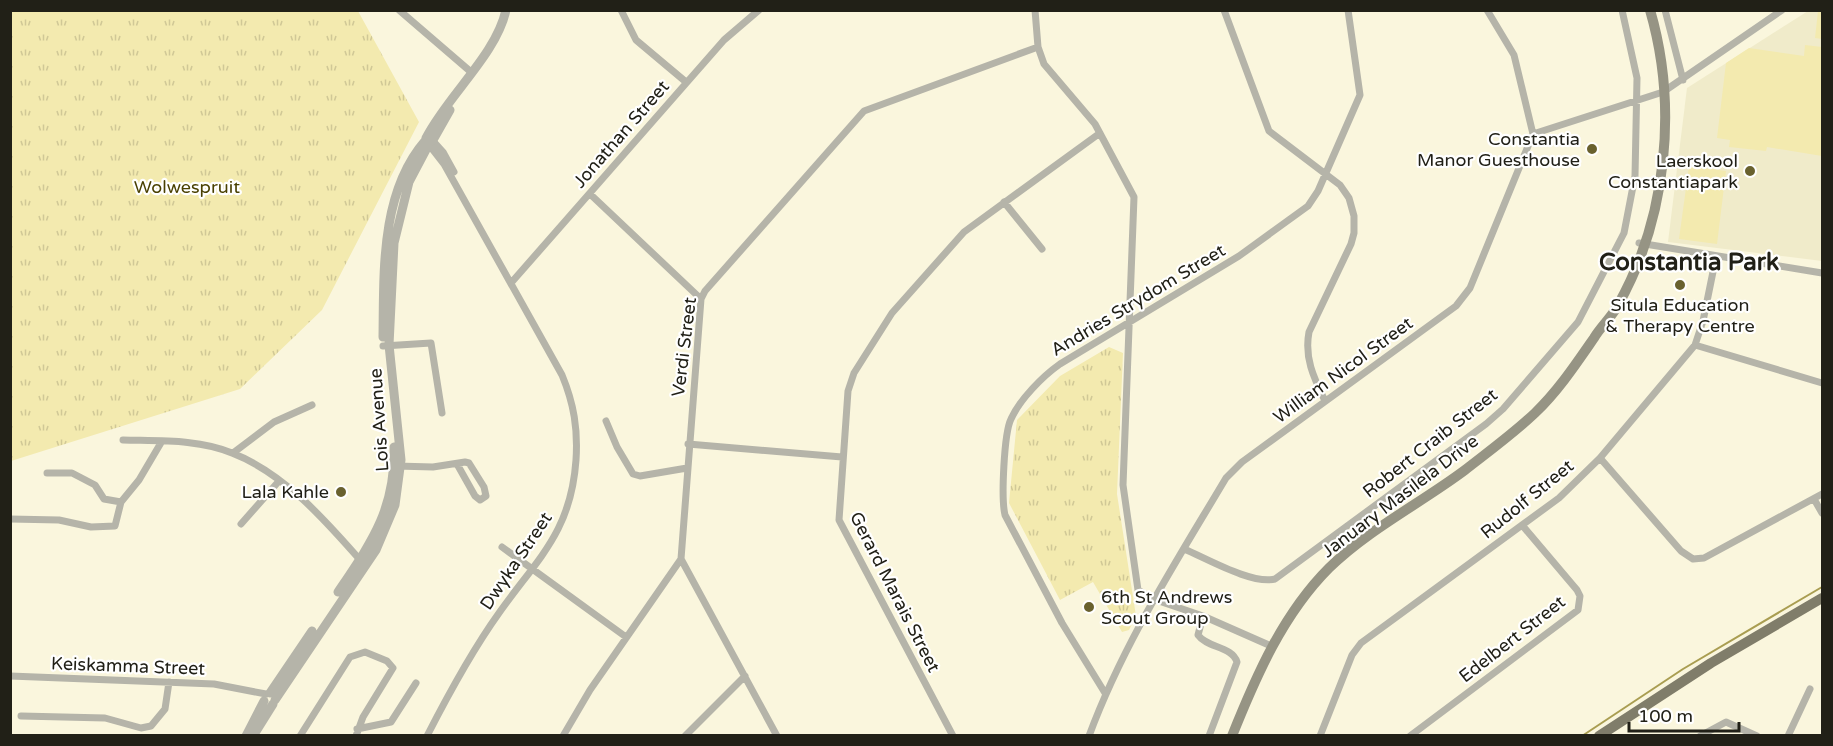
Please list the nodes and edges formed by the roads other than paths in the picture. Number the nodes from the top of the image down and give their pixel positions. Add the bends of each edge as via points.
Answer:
1 (399, 10) edge
2 (506, 10) edge
3 (621, 10) edge
4 (759, 10) edge
5 (1035, 10) edge
6 (1348, 10) edge
7 (1487, 10) edge
8 (1622, 10) edge
9 (1644, 10) edge
10 (1650, 10) edge
11 (1665, 10) edge
12 (1782, 10) edge
13 (1226, 11) edge
14 (1038, 47) junction
15 (470, 74) junction
16 (1683, 80) junction
17 (686, 82) junction
18 (1661, 93) junction
19 (1637, 101) junction
20 (1100, 132) junction
21 (1533, 134) junction
22 (429, 142) junction
23 (1325, 174) junction
24 (590, 194) junction
25 (1004, 202) junction
26 (1641, 244) junction
27 (1042, 249) dead end
28 (1716, 257) junction
29 (1822, 273) edge
30 (511, 283) junction
31 (701, 299) junction
32 (1130, 321) junction
33 (386, 345) junction
34 (1695, 345) junction
35 (1822, 383) edge
36 (1325, 401) junction
37 (312, 405) dead end
38 (442, 413) dead end
39 (606, 421) dead end
40 (123, 440) dead end
41 (162, 441) junction
42 (688, 444) junction
43 (233, 453) junction
44 (842, 456) junction
45 (1600, 458) junction
46 (457, 464) junction
47 (398, 467) junction
48 (687, 468) junction
49 (47, 473) dead end
50 (279, 481) junction
51 (1822, 494) edge
52 (1814, 499) junction
53 (121, 502) junction
54 (1822, 513) edge
55 (10, 519) edge
56 (241, 524) dead end
57 (1522, 525) junction
58 (502, 547) dead end
59 (1184, 549) junction
60 (681, 559) junction
61 (363, 562) junction
62 (532, 569) junction
63 (1822, 598) edge
64 (1153, 599) junction
65 (1203, 616) junction
66 (626, 637) junction
67 (1271, 646) junction
68 (10, 676) edge
69 (744, 676) junction
70 (169, 682) junction
71 (416, 683) dead end
72 (1810, 688) dead end
73 (1105, 693) junction
74 (269, 699) junction
75 (21, 716) dead end
76 (357, 732) edge
77 (246, 735) edge
78 (254, 735) edge
79 (300, 735) edge
80 (427, 735) edge
81 (563, 735) edge
82 (685, 735) edge
83 (777, 735) edge
84 (953, 735) edge
85 (1089, 735) edge
86 (1209, 735) edge
87 (1232, 735) edge
88 (1320, 735) edge
89 (1410, 735) edge
90 (1599, 735) edge
91 (1700, 735) edge
92 (1757, 735) edge
93 (1788, 735) edge

1 - 15 street
2 - 15 street, Lois Avenue via 496,38
3 - 17 street via 636,40
4 - 17 street, Jonathan Street via 724,40
5 - 14 street
6 - 23 street, Andries Strydom Street via 1360,95
7 - 21 street via 1514,55
8 - 19 street, Robert Craib Street via 1636,69
9 - 18 main road, January Masilela Drive
10 - 18 main road, January Masilela Drive via 1660,54
11 - 16 street
12 - 16 street
13 - 23 street via 1269,131
14 - 20 street via 1052,77
14 - 31 street, Verdi Street via 864,111
15 - 22 street, Lois Avenue
16 - 18 street
17 - 24 street, Jonathan Street
18 - 19 street
18 - 26 main road, January Masilela Drive via 1665,117 1660,182
19 - 21 street
19 - 59 street, Robert Craib Street via 1635,176 1620,242 1578,322 1503,409 1275,579 1254,578
20 - 25 street, Gerard Marais Street
20 - 32 street via 1134,197
21 - 36 street, William Nicol Street via 1467,294
22 - 30 street, Dwyka Street via 443,152 464,200
22 - 33 street, Lois Avenue via 410,182 395,231
23 - 32 street, Andries Strydom Street via 1302,213
23 - 36 street via 1345,191 1355,224 1351,244 1306,343 1312,374
24 - 30 street, Jonathan Street
24 - 31 street
25 - 27 street
25 - 44 street, Gerard Marais Street via 957,239 892,313 865,354 848,391
26 - 28 street
26 - 67 main road, January Masilela Drive via 1620,302 1535,413 1464,471 1330,568 1305,595
28 - 29 street
28 - 34 street, Rudolf Street
30 - 62 street, Dwyka Street via 562,375 576,427 575,474 569,508
31 - 42 street, Verdi Street
32 - 64 street via 1124,500 1136,584 1141,594
32 - 73 street, Andries Strydom Street via 1055,368 1015,411 1008,428 1002,498 1005,515 1062,623
33 - 38 street via 432,345
33 - 47 street, Lois Avenue
34 - 35 street
34 - 45 street, Rudolf Street
36 - 59 street, William Nicol Street via 1233,470
37 - 43 street via 274,422
39 - 48 street via 633,474
40 - 41 street
41 - 43 street
41 - 53 street
42 - 44 street
42 - 48 street, Verdi Street
43 - 50 street
44 - 84 street, Gerard Marais Street via 839,520
45 - 52 street via 1681,551 1694,559 1704,558
45 - 57 street, Rudolf Street
46 - 46 street via 469,463 473,467 487,492 482,499 475,496
46 - 47 street
47 - 61 street, Lois Avenue via 398,492 387,528
48 - 60 street, Verdi Street
49 - 53 street via 72,473 95,485 104,499
50 - 56 street
50 - 61 street via 321,517
51 - 52 street
52 - 54 street
53 - 55 street via 115,526
57 - 88 street, Rudolf Street via 1361,643
57 - 89 street, Edelbert Street via 1577,590 1578,610
58 - 62 street
59 - 64 street, William Nicol Street
60 - 66 street
60 - 69 street
61 - 74 street, Lois Avenue
62 - 66 street
62 - 80 street, Dwyka Street via 466,662
63 - 90 main road
64 - 65 street
64 - 73 street, William Nicol Street
65 - 67 street
65 - 86 street via 1198,635 1233,654 1237,662
66 - 81 street
67 - 87 main road, January Masilela Drive
68 - 70 street, Keiskamma Street
69 - 82 street
69 - 83 street
70 - 74 street, Keiskamma Street via 214,684
70 - 75 street via 165,709 151,726 141,728 105,718
71 - 76 street via 391,722
72 - 93 street
73 - 85 street, William Nicol Street
74 - 77 street, Lois Avenue
74 - 78 street, Lois Avenue
76 - 79 street via 393,668 387,661 365,652 350,657
91 - 92 street via 1726,722

